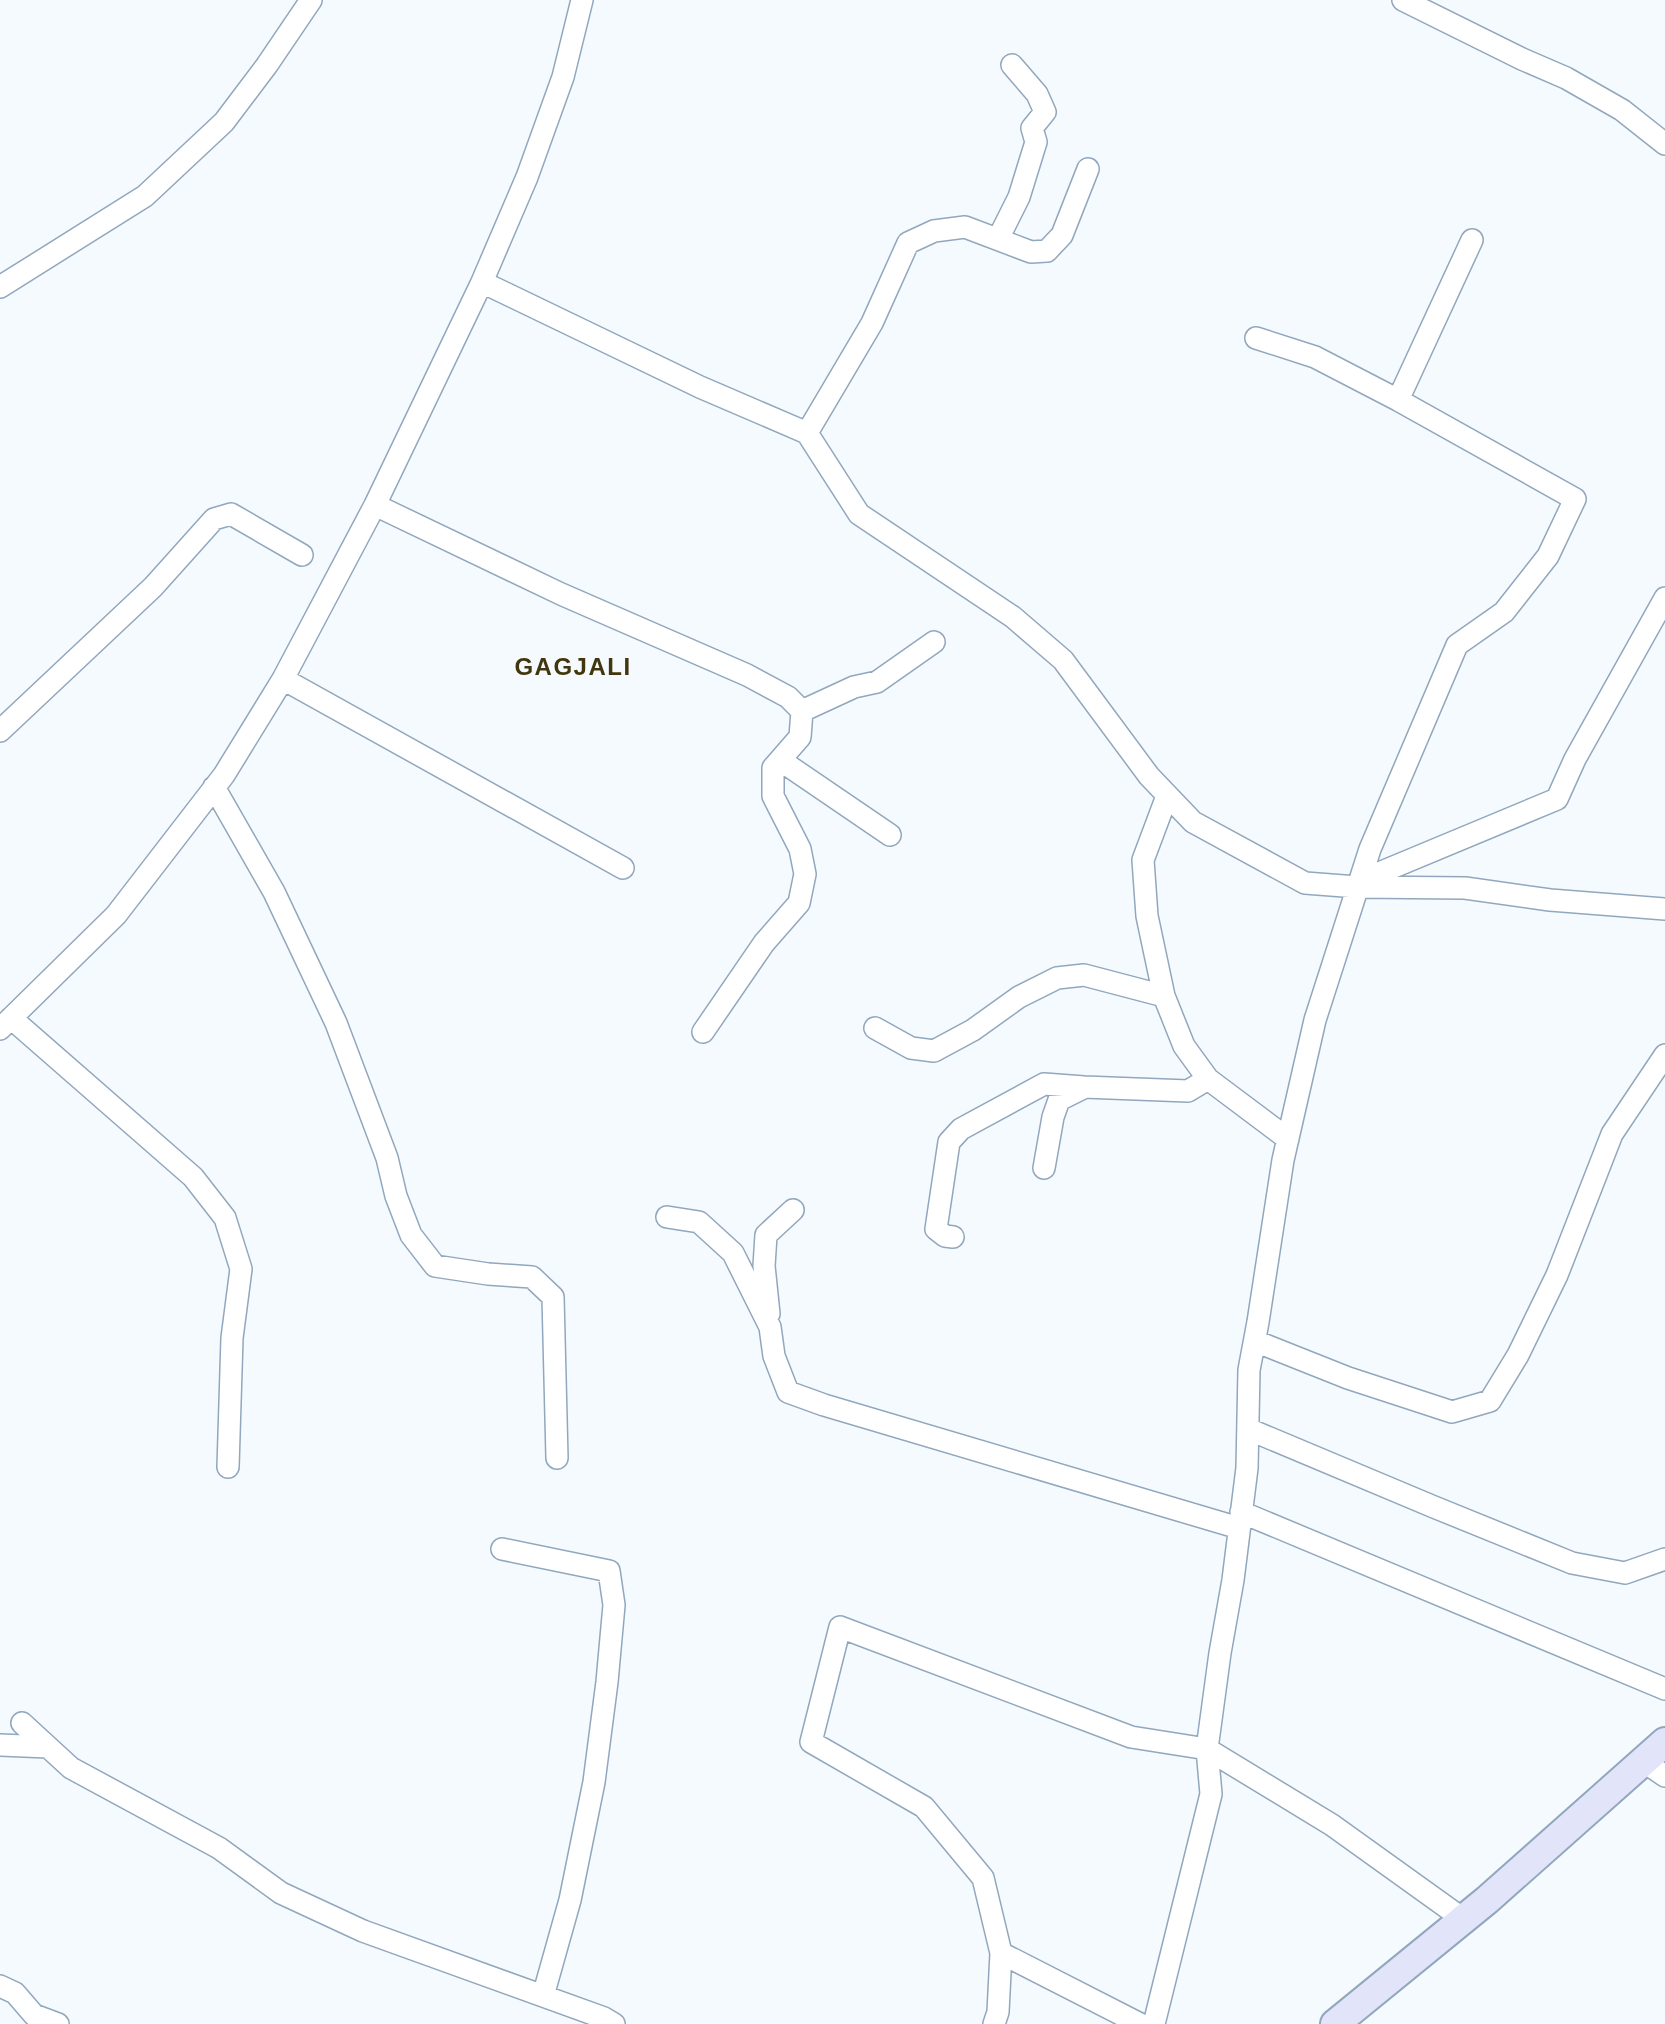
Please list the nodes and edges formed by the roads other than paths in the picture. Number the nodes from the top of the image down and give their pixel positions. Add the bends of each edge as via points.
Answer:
1 (311, 0) edge
2 (582, 0) edge
3 (1403, 0) edge
4 (1012, 65) dead end
5 (1665, 144) edge
6 (1088, 169) dead end
7 (998, 239) junction
8 (1472, 240) dead end
9 (482, 282) junction
10 (0, 287) edge
11 (1256, 338) dead end
12 (1398, 400) junction
13 (807, 434) junction
14 (375, 505) junction
15 (302, 555) dead end
16 (1665, 598) edge
17 (934, 642) dead end
18 (283, 679) junction
19 (802, 711) junction
20 (0, 730) edge
21 (780, 760) junction
22 (214, 787) junction
23 (1167, 795) junction
24 (890, 836) dead end
25 (623, 868) dead end
26 (1358, 884) junction
27 (1665, 909) edge
28 (1164, 996) junction
29 (6, 1023) edge
30 (875, 1028) dead end
31 (703, 1032) dead end
32 (1665, 1055) edge
33 (1208, 1079) junction
34 (1084, 1088) junction
35 (1288, 1138) junction
36 (1044, 1168) dead end
37 (793, 1210) dead end
38 (667, 1217) dead end
39 (953, 1237) dead end
40 (770, 1327) junction
41 (1255, 1341) junction
42 (1248, 1429) junction
43 (557, 1458) dead end
44 (228, 1467) dead end
45 (1240, 1520) junction
46 (1665, 1543) edge
47 (502, 1549) dead end
48 (1665, 1559) edge
49 (1625, 1573) junction
50 (1665, 1689) edge
51 (22, 1723) dead end
52 (1665, 1742) edge
53 (0, 1745) edge
54 (48, 1748) junction
55 (1207, 1749) junction
56 (1654, 1769) edge
57 (1463, 1919) junction
58 (1001, 1953) junction
59 (0, 1986) edge
60 (543, 1996) junction
61 (58, 2024) edge
62 (614, 2024) edge
63 (994, 2024) edge
64 (1140, 2024) edge
65 (1154, 2024) edge
66 (1335, 2024) edge

1 - 10 street via 224,123 145,196
2 - 9 street via 563,78 527,177
3 - 5 street via 1566,78 1622,110
4 - 7 street via 1037,94 1045,112 1032,128 1036,142 1019,197
6 - 7 street via 1062,235 1047,251 1030,252
7 - 13 street via 965,227 934,231 908,243 872,323
8 - 12 street
9 - 13 street
9 - 14 street
11 - 12 street via 1315,357
12 - 26 street via 1575,499 1548,556 1504,612 1457,645
13 - 23 street via 859,514 1013,617 1063,660
14 - 18 street
14 - 19 street via 561,594 747,675 788,697
15 - 20 street via 231,514 214,519 153,587
16 - 26 street via 1575,759 1557,799
17 - 19 street via 877,682 854,687
18 - 22 street
18 - 25 street
19 - 21 street via 800,737
21 - 24 street
21 - 31 street via 773,768 773,796 800,849 805,874 799,903 764,943
22 - 29 street via 116,915
22 - 43 street via 274,892 336,1023 411,1234 435,1266 532,1277 553,1297
23 - 26 street via 1193,822 1305,883
23 - 28 street via 1143,860 1147,916
26 - 27 street via 1465,888 1550,900
26 - 35 street via 1315,1020
28 - 30 street via 1084,975 1047,983 934,1051 910,1048
28 - 33 street via 1184,1046
29 - 44 street via 193,1177 225,1218 241,1269 232,1338
32 - 41 street via 1612,1134 1557,1275 1518,1355 1490,1401 1452,1412 1348,1378
33 - 34 street via 1188,1091
33 - 35 street
34 - 36 street via 1059,1100
34 - 39 street via 1044,1084 961,1129 949,1142 936,1229
35 - 41 street
37 - 40 street via 766,1234 764,1266
38 - 40 street via 699,1222 733,1253
40 - 45 street via 774,1356 788,1392
41 - 42 street via 1249,1370
42 - 45 street
42 - 49 street via 1572,1563
45 - 50 street
45 - 55 street
46 - 49 street
47 - 60 street via 609,1571 614,1605 594,1782 570,1900
48 - 49 street
51 - 54 street
52 - 56 street
53 - 54 street
54 - 60 street via 70,1768 219,1848 281,1893 363,1931
55 - 57 street via 1332,1826
55 - 58 street via 1131,1737 840,1627 811,1742 924,1807 983,1878
55 - 65 street via 1211,1794
56 - 57 street
57 - 66 street
58 - 63 street
58 - 64 street
59 - 61 street via 15,1992 34,2015
60 - 62 street

